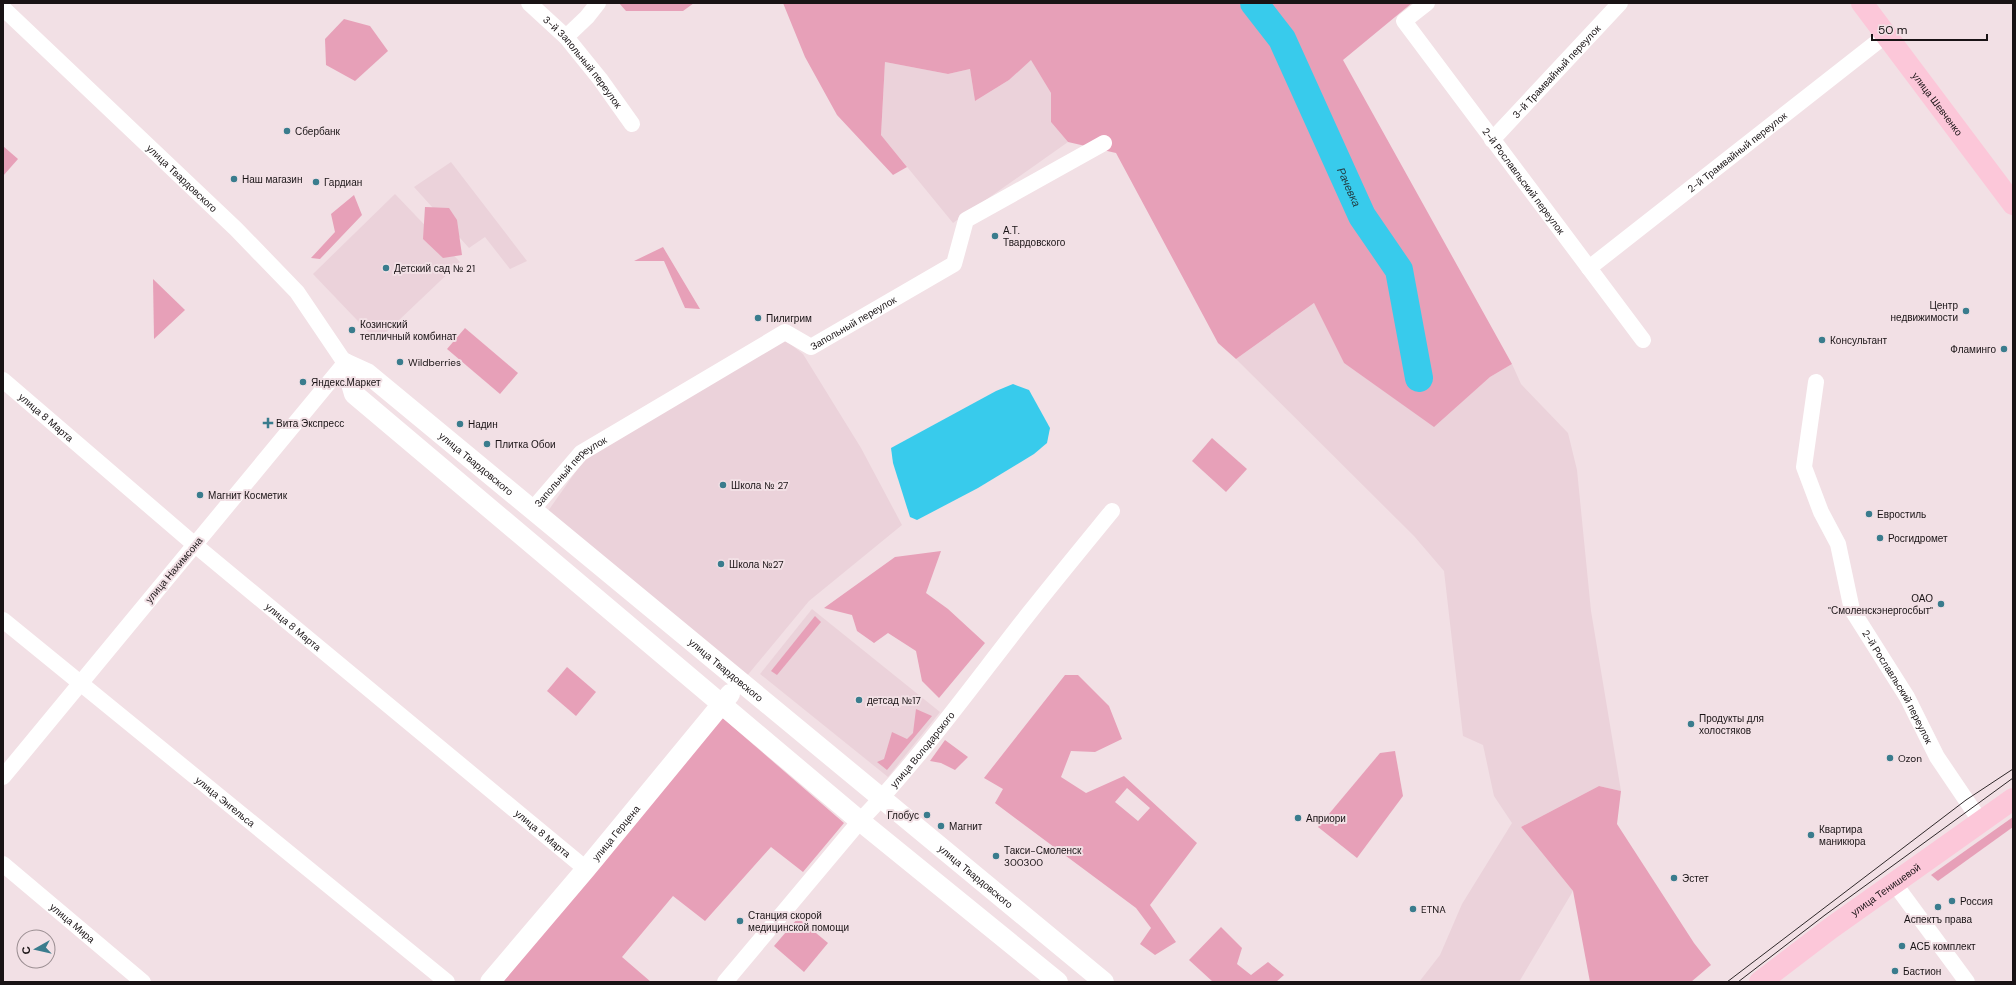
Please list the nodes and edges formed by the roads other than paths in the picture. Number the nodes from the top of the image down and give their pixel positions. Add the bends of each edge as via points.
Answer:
1 (529, 3) edge
2 (598, 3) edge
3 (1427, 3) edge
4 (1620, 3) edge
5 (1862, 3) edge
6 (3, 8) edge
7 (1886, 35) junction
8 (566, 37) junction
9 (632, 124) dead end
10 (1492, 140) junction
11 (1104, 143) dead end
12 (2013, 204) edge
13 (1589, 268) junction
14 (1643, 340) dead end
15 (345, 363) junction
16 (3, 380) edge
17 (1816, 382) dead end
18 (532, 510) junction
19 (1112, 511) dead end
20 (195, 545) junction
21 (3, 620) edge
22 (740, 682) junction
23 (80, 684) junction
24 (721, 704) junction
25 (3, 777) edge
26 (882, 798) junction
27 (2013, 799) edge
28 (860, 821) junction
29 (1981, 822) junction
30 (3, 864) edge
31 (586, 869) junction
32 (1894, 883) junction
33 (143, 982) edge
34 (447, 982) edge
35 (490, 982) edge
36 (725, 982) edge
37 (1058, 982) edge
38 (1104, 982) edge
39 (1760, 982) edge
40 (1967, 982) edge

1 - 8 street, 3-й Запольный переулок
2 - 8 street
3 - 10 street, 2-й Рославльский переулок via 1404,21
4 - 10 street, 3-й Трамвайный переулок
5 - 7 main road, улица Шевченко
6 - 15 street, улица Твардовского via 242,235 297,292
7 - 12 main road, улица Шевченко
7 - 13 street, 2-й Трамвайный переулок
8 - 9 street, 3-й Запольный переулок
10 - 13 street, 2-й Рославльский переулок
11 - 18 street, Запольный переулок via 966,220 954,264 811,347 785,332 581,452
13 - 14 street, 2-й Рославльский переулок
15 - 18 street, улица Твардовского via 367,373
15 - 20 street, улица Нахимсона
15 - 24 street, улица Твардовского via 354,394
16 - 20 street, улица 8 Марта
17 - 29 street, 2-й Рославльский переулок via 1804,467 1821,512 1838,544 1852,610 1907,697 1937,757
18 - 22 street, улица Твардовского
19 - 26 street, улица Володарского via 1030,612 954,713
20 - 23 street, улица Нахимсона
20 - 31 street, улица 8 Марта
21 - 23 street, улица Энгельса
22 - 24 street, улица Герцена
22 - 26 street, улица Твардовского
23 - 25 street, улица Нахимсона
23 - 34 street, улица Энгельса
24 - 28 street, улица Твардовского
24 - 31 street, улица Герцена
26 - 28 street, улица Володарского
26 - 38 street, улица Твардовского
27 - 29 main road, улица Тенишевой
28 - 36 street, улица Володарского
28 - 37 street, улица Твардовского
29 - 32 main road, улица Тенишевой
30 - 33 street, улица Мира
31 - 35 street, улица Герцена
32 - 39 main road, улица Тенишевой
32 - 40 street

